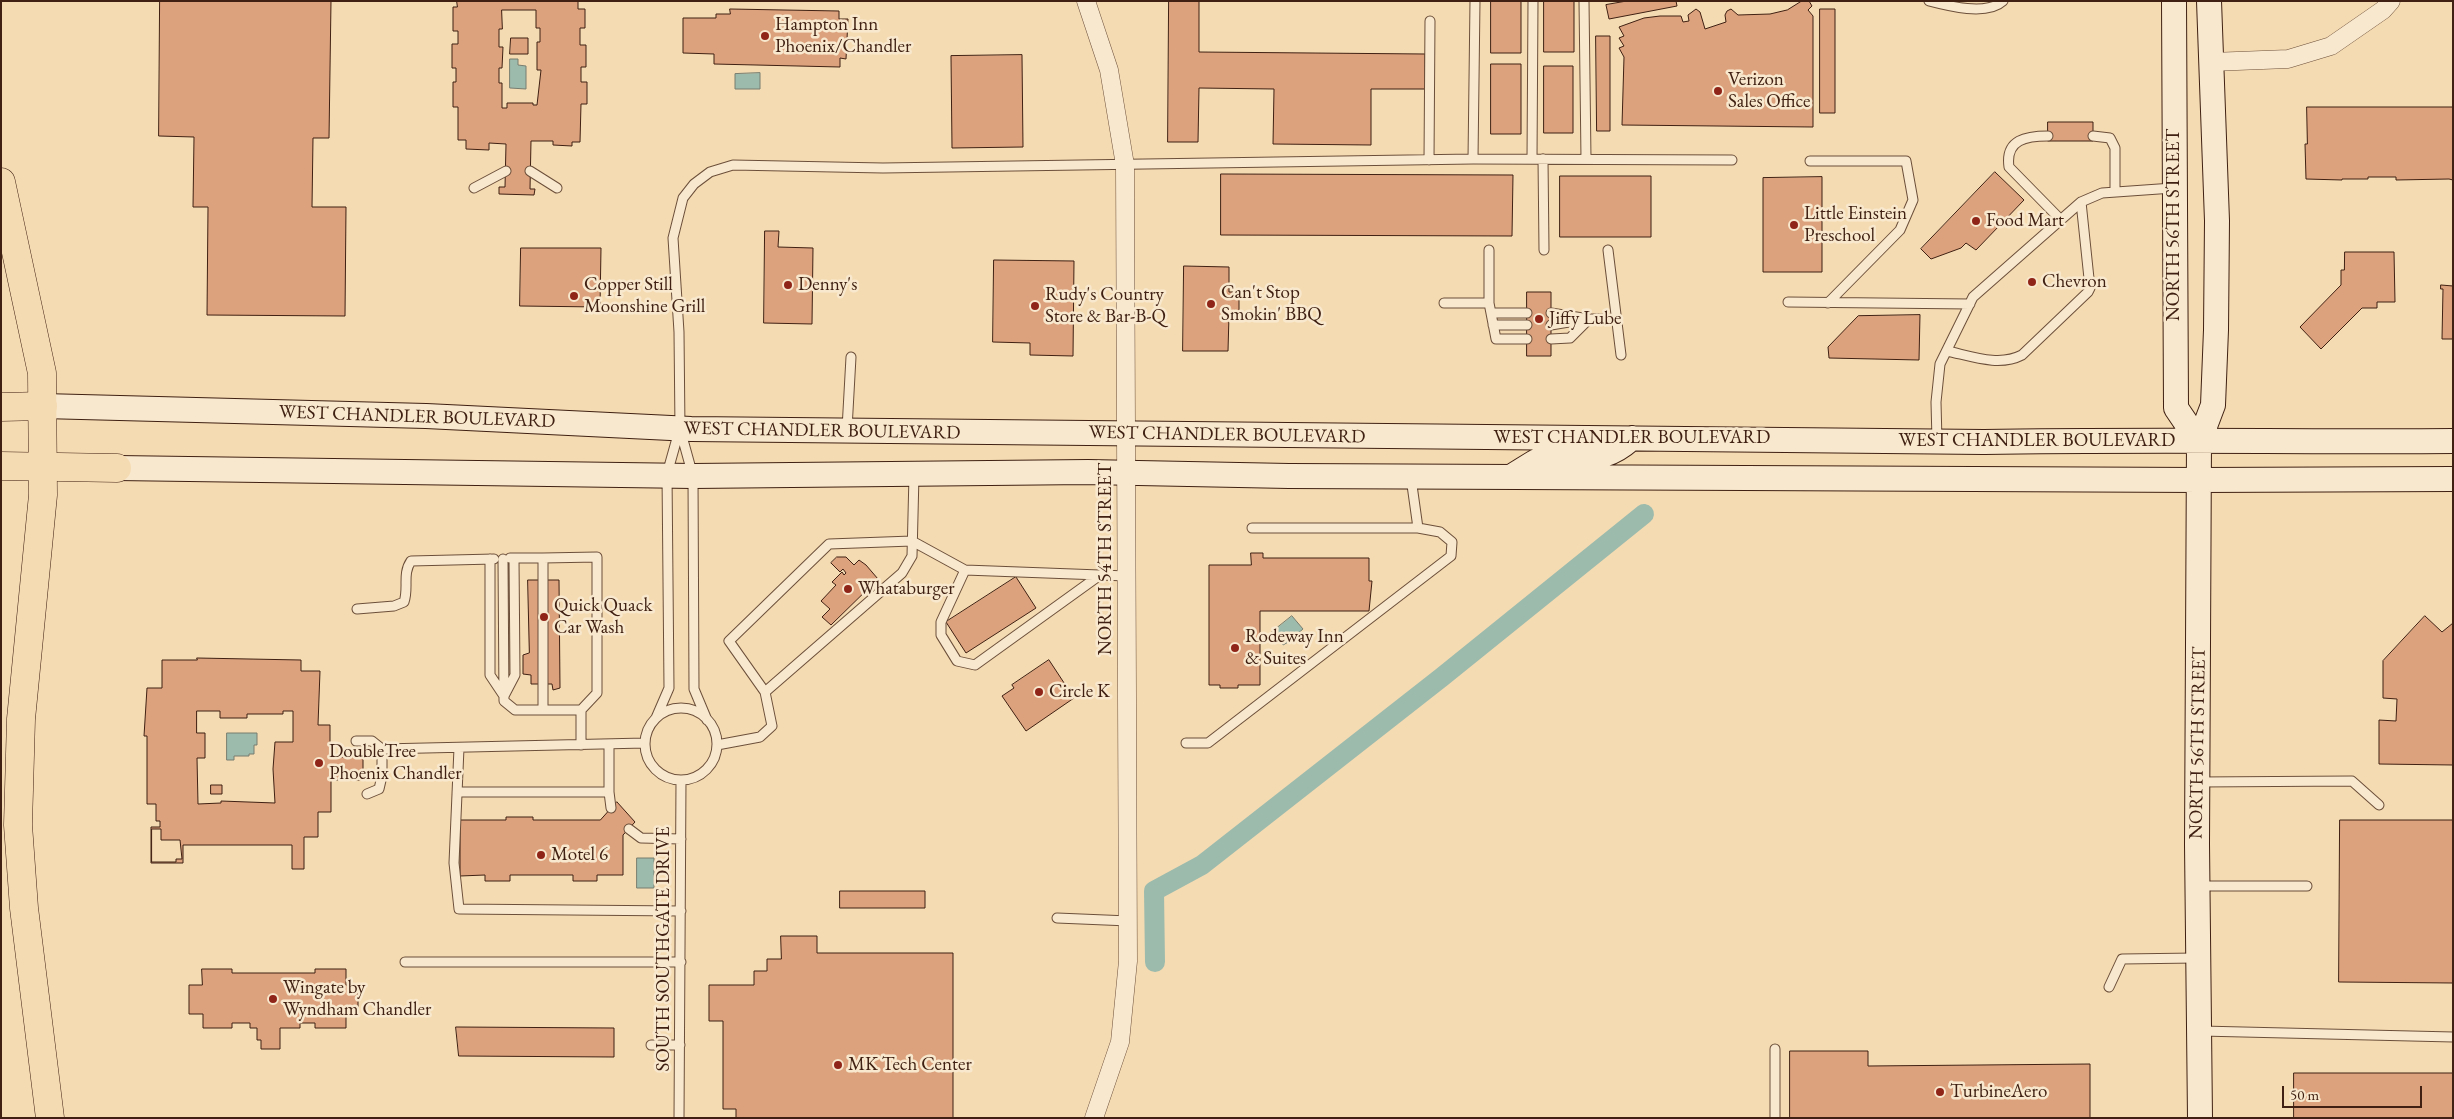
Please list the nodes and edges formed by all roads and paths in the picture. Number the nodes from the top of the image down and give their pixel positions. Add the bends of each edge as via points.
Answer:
1 (1086, 1) edge
2 (1475, 1) edge
3 (1533, 1) edge
4 (1584, 1) edge
5 (1929, 1) edge
6 (2003, 1) edge
7 (2174, 1) edge
8 (2209, 1) edge
9 (2391, 1) edge
10 (1430, 21) dead end
11 (2211, 62) junction
12 (2048, 136) dead end
13 (2093, 136) dead end
14 (1473, 159) junction
15 (1532, 159) junction
16 (1543, 159) junction
17 (1586, 159) junction
18 (1430, 160) junction
19 (1732, 160) dead end
20 (1810, 161) dead end
21 (1125, 164) junction
22 (506, 171) dead end
23 (530, 171) dead end
24 (1, 182) edge
25 (474, 188) dead end
26 (557, 188) dead end
27 (2174, 188) junction
28 (2116, 192) junction
29 (2081, 202) junction
30 (2060, 220) junction
31 (1488, 250) dead end
32 (1544, 250) dead end
33 (1608, 250) dead end
34 (1788, 302) dead end
35 (1444, 303) dead end
36 (1489, 303) junction
37 (1828, 303) junction
38 (1970, 304) junction
39 (1491, 313) junction
40 (1527, 313) dead end
41 (1551, 313) dead end
42 (1589, 319) junction
43 (1617, 319) junction
44 (1493, 324) junction
45 (1527, 324) dead end
46 (1551, 325) dead end
47 (1527, 338) dead end
48 (1551, 338) dead end
49 (1947, 351) junction
50 (1621, 355) dead end
51 (851, 357) dead end
52 (43, 406) junction
53 (1, 407) edge
54 (680, 429) junction
55 (847, 431) junction
56 (1126, 435) junction
57 (1632, 438) junction
58 (1937, 441) junction
59 (2453, 441) edge
60 (2199, 442) junction
61 (1, 466) edge
62 (43, 467) junction
63 (117, 468) joint
64 (1127, 473) junction
65 (667, 474) junction
66 (914, 475) junction
67 (693, 476) junction
68 (1411, 476) junction
69 (1510, 477) junction
70 (2453, 479) edge
71 (2200, 480) junction
72 (1252, 528) dead end
73 (1418, 528) junction
74 (912, 541) junction
75 (514, 558) junction
76 (543, 558) junction
77 (490, 559) junction
78 (503, 559) junction
79 (965, 570) junction
80 (1100, 575) junction
81 (1127, 576) junction
82 (357, 609) dead end
83 (766, 692) junction
84 (504, 696) junction
85 (543, 710) junction
86 (581, 710) junction
87 (656, 718) junction
88 (707, 720) junction
89 (356, 741) dead end
90 (645, 743) junction
91 (1186, 743) dead end
92 (609, 744) junction
93 (717, 744) junction
94 (581, 745) junction
95 (458, 748) junction
96 (382, 749) junction
97 (681, 780) junction
98 (2198, 782) junction
99 (457, 792) junction
100 (609, 792) junction
101 (367, 794) dead end
102 (2379, 805) dead end
103 (611, 808) dead end
104 (629, 829) dead end
105 (681, 839) junction
106 (2198, 886) junction
107 (2306, 886) dead end
108 (681, 911) junction
109 (1057, 918) dead end
110 (1129, 921) junction
111 (2198, 958) junction
112 (405, 962) dead end
113 (681, 962) junction
114 (2109, 987) dead end
115 (2198, 1037) junction
116 (2453, 1037) edge
117 (651, 1045) dead end
118 (680, 1045) junction
119 (1775, 1049) dead end
120 (50, 1118) edge
121 (679, 1118) edge
122 (1094, 1118) edge
123 (1775, 1118) edge
124 (2200, 1118) edge

1 - 21 street, NORTH 54TH STREET via 1109,70
2 - 14 lane
3 - 15 lane
4 - 17 lane
5 - 6 lane via 1959,9 1998,6
7 - 27 main road, NORTH 56TH STREET
8 - 11 main road, NORTH 56TH STREET
9 - 11 street via 2331,46 2288,59
10 - 18 lane
11 - 60 main road, NORTH 56TH STREET via 2217,221 2216,330 2213,405
12 - 30 lane via 2020,140 2012,147 2009,167
13 - 28 lane via 2110,138 2115,148
14 - 15 lane
14 - 18 lane
15 - 16 lane
16 - 17 lane
16 - 32 lane
17 - 19 lane
18 - 21 lane
20 - 37 lane via 1906,161 1913,200 1900,230
21 - 54 lane via 883,168 733,166 710,172 683,198 673,238 679,332
21 - 56 street, NORTH 54TH STREET
22 - 25 lane
23 - 26 lane
24 - 52 main road via 42,373
27 - 28 lane
27 - 60 main road, NORTH 56TH STREET via 2176,408
28 - 29 lane via 2102,193
29 - 30 lane
29 - 49 lane via 2088,292 2014,359 1987,359
30 - 38 lane
31 - 36 lane
33 - 43 lane
34 - 37 lane
35 - 36 lane
36 - 39 lane
37 - 38 lane
38 - 49 lane
39 - 40 lane
39 - 44 lane
41 - 42 lane
42 - 43 lane
42 - 46 lane
42 - 48 lane via 1570,338
43 - 50 lane
44 - 45 lane
44 - 47 lane via 1496,338
49 - 58 lane via 1940,364 1936,402
51 - 55 lane
52 - 53 main road, WEST CHANDLER BOULEVARD
52 - 54 main road, WEST CHANDLER BOULEVARD via 426,416
52 - 62 main road
54 - 55 main road, WEST CHANDLER BOULEVARD
54 - 65 lane
54 - 67 lane
55 - 56 main road, WEST CHANDLER BOULEVARD
56 - 57 main road, WEST CHANDLER BOULEVARD
56 - 64 street, NORTH 54TH STREET
57 - 58 main road, WEST CHANDLER BOULEVARD
57 - 69 main road via 1618,451 1606,456 1549,456
58 - 60 main road, WEST CHANDLER BOULEVARD via 2145,439
59 - 60 main road, WEST CHANDLER BOULEVARD
60 - 71 main road, NORTH 56TH STREET
61 - 62 main road, WEST CHANDLER BOULEVARD
62 - 63 main road, WEST CHANDLER BOULEVARD
62 - 120 main road via 43,496 21,719 18,826 24,908
63 - 65 main road, WEST CHANDLER BOULEVARD
64 - 66 main road, WEST CHANDLER BOULEVARD
64 - 68 main road, WEST CHANDLER BOULEVARD
64 - 81 street, NORTH 54TH STREET
65 - 67 main road, WEST CHANDLER BOULEVARD
65 - 87 lane via 669,688
66 - 67 main road, WEST CHANDLER BOULEVARD
66 - 74 lane
67 - 88 lane via 694,689
68 - 69 main road, WEST CHANDLER BOULEVARD
68 - 73 lane
69 - 71 main road, WEST CHANDLER BOULEVARD
70 - 71 main road, WEST CHANDLER BOULEVARD
71 - 98 main road, NORTH 56TH STREET
72 - 73 lane
73 - 91 lane via 1440,532 1452,542 1451,556 1208,743
74 - 79 lane
74 - 83 lane via 912,556 902,573
74 - 83 lane via 829,544 729,640
75 - 76 lane
75 - 78 lane
75 - 84 lane via 515,675
76 - 85 lane
76 - 86 lane via 597,557 597,692
77 - 78 lane
77 - 82 lane via 411,560 406,567 404,602
77 - 84 lane via 490,675
78 - 84 lane
79 - 80 lane
79 - 80 lane via 941,622 941,635 957,661 975,665
80 - 81 lane
81 - 110 street, NORTH 54TH STREET
83 - 93 lane via 772,726 760,737
84 - 85 lane via 504,701 515,710
85 - 86 lane
86 - 94 lane
87 - 88 lane via 682,708
87 - 90 lane via 647,732
88 - 93 lane via 715,732
89 - 96 lane via 372,741
90 - 92 lane
90 - 97 lane via 649,761 655,769 671,779
92 - 94 lane
92 - 100 lane
93 - 97 lane via 704,772
94 - 95 lane
95 - 96 lane
95 - 99 lane
96 - 101 lane via 379,789
97 - 105 lane, SOUTH SOUTHGATE DRIVE
98 - 102 lane via 2352,781
98 - 106 main road, NORTH 56TH STREET
99 - 100 lane
99 - 108 lane via 454,863 459,909
100 - 103 lane
104 - 105 lane via 641,838
105 - 108 lane, SOUTH SOUTHGATE DRIVE
106 - 107 lane
106 - 111 main road, NORTH 56TH STREET
108 - 113 lane, SOUTH SOUTHGATE DRIVE
109 - 110 lane
110 - 122 street, NORTH 54TH STREET via 1120,1042
111 - 114 lane via 2122,959
111 - 115 main road, NORTH 56TH STREET
112 - 113 lane
113 - 118 lane, SOUTH SOUTHGATE DRIVE
115 - 116 lane
115 - 124 main road, NORTH 56TH STREET
117 - 118 lane
118 - 121 lane, SOUTH SOUTHGATE DRIVE
119 - 123 lane

